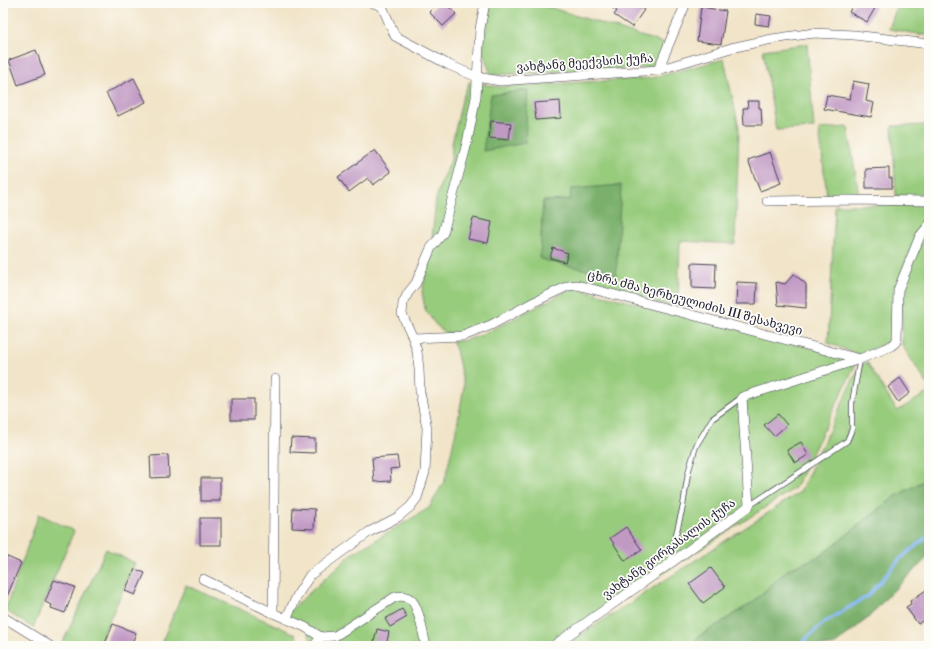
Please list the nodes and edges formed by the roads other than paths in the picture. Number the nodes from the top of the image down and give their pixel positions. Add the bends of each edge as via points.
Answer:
1 (373, 3) edge
2 (486, 3) edge
3 (686, 3) edge
4 (929, 44) edge
5 (658, 70) junction
6 (477, 77) junction
7 (767, 201) dead end
8 (929, 201) edge
9 (929, 225) edge
10 (413, 338) junction
11 (860, 359) junction
12 (274, 379) dead end
13 (742, 397) junction
14 (749, 506) junction
15 (668, 566) junction
16 (203, 579) dead end
17 (273, 613) junction
18 (3, 617) edge
19 (286, 619) junction
20 (321, 637) junction
21 (37, 643) edge
22 (50, 646) edge
23 (314, 646) edge
24 (426, 646) edge
25 (553, 646) edge

1 - 6 street, ვახტანგ მეექვსის ქუჩა via 382,6 395,36
2 - 6 street via 480,29
3 - 5 street
4 - 5 street, ვახტანგ მეექვსის ქუჩა via 814,33 731,48
5 - 6 street, ვახტანგ მეექვსის ქუჩა via 500,80
6 - 10 street via 476,97 467,143 443,233 403,302 402,314
7 - 8 street
9 - 11 street via 920,236 898,290 897,340 891,346
10 - 11 street, ცხრა ძმა ხერხეულიძის III შესახვევი via 463,336 491,325 568,286 577,285
10 - 19 street via 418,357 420,392 427,428 425,472 417,498 398,517 369,532 310,575
11 - 13 street
11 - 14 lane via 852,403 852,429 847,441
12 - 17 street
13 - 14 street, ვახტანგ გორგასალის ქუჩა
13 - 15 lane via 712,419 696,446
14 - 15 street, ვახტანგ გორგასალის ქუჩა
15 - 25 street, ვახტანგ გორგასალის ქუჩა
16 - 17 street
17 - 19 street
18 - 21 street
19 - 20 street
20 - 23 street
20 - 24 street via 335,636 395,597 403,596 416,604
21 - 22 street

